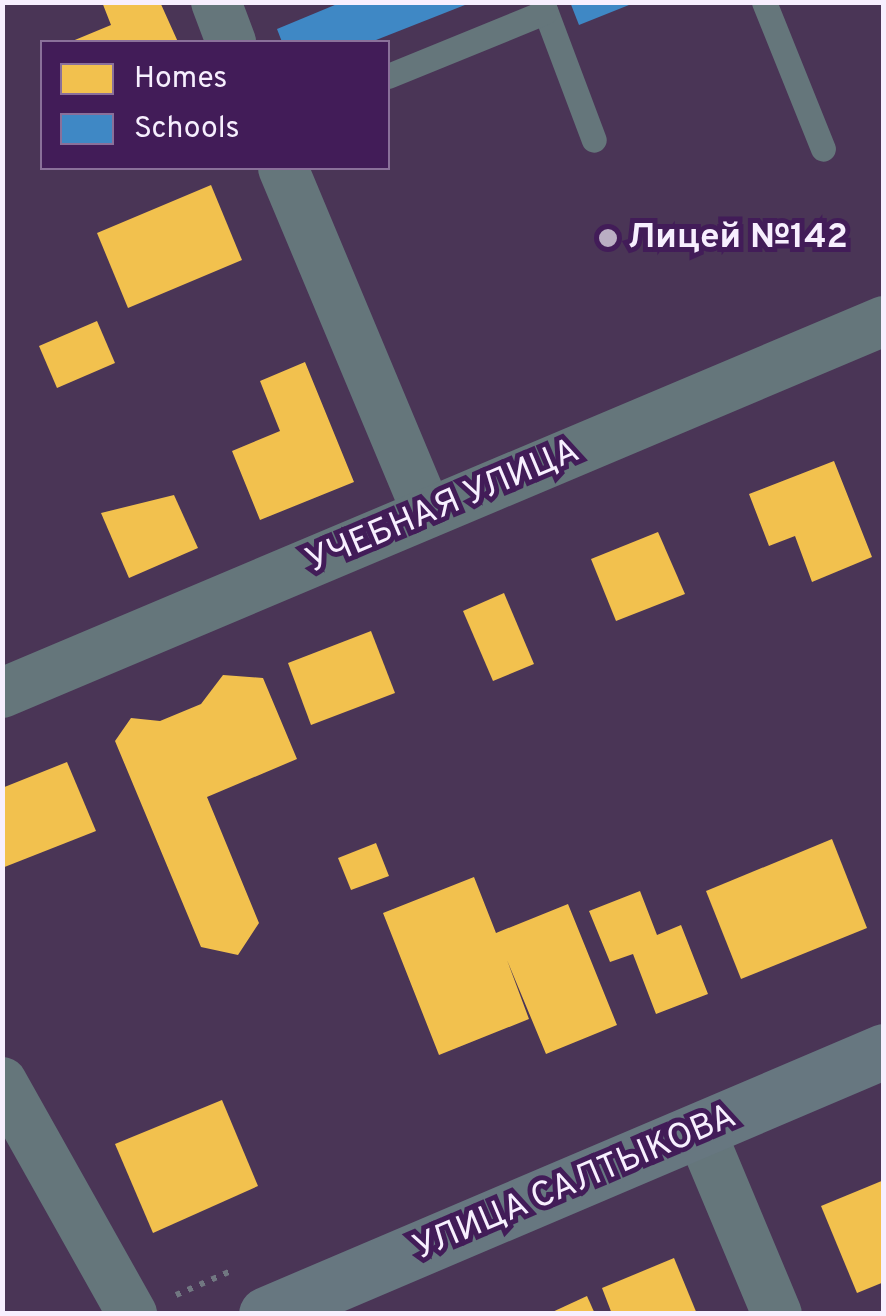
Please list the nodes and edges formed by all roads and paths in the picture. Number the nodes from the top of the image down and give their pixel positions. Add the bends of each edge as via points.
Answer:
1 (216, 2) edge
2 (764, 2) edge
3 (544, 7) edge
4 (230, 40) edge
5 (390, 75) edge
6 (594, 140) dead end
7 (824, 148) dead end
8 (284, 170) edge
9 (884, 322) edge
10 (427, 513) junction
11 (2, 692) edge
12 (884, 1051) edge
13 (2, 1082) edge
14 (700, 1130) junction
15 (132, 1314) edge
16 (266, 1314) edge
17 (778, 1314) edge

1 - 4 street
2 - 7 lane
3 - 5 lane
3 - 6 lane
8 - 10 street
9 - 10 street, УЧЕБНАЯ УЛИЦА
10 - 11 street, УЧЕБНАЯ УЛИЦА
12 - 14 main road, УЛИЦА САЛТЫКОВА
13 - 15 street
14 - 16 main road, УЛИЦА САЛТЫКОВА
14 - 17 street

